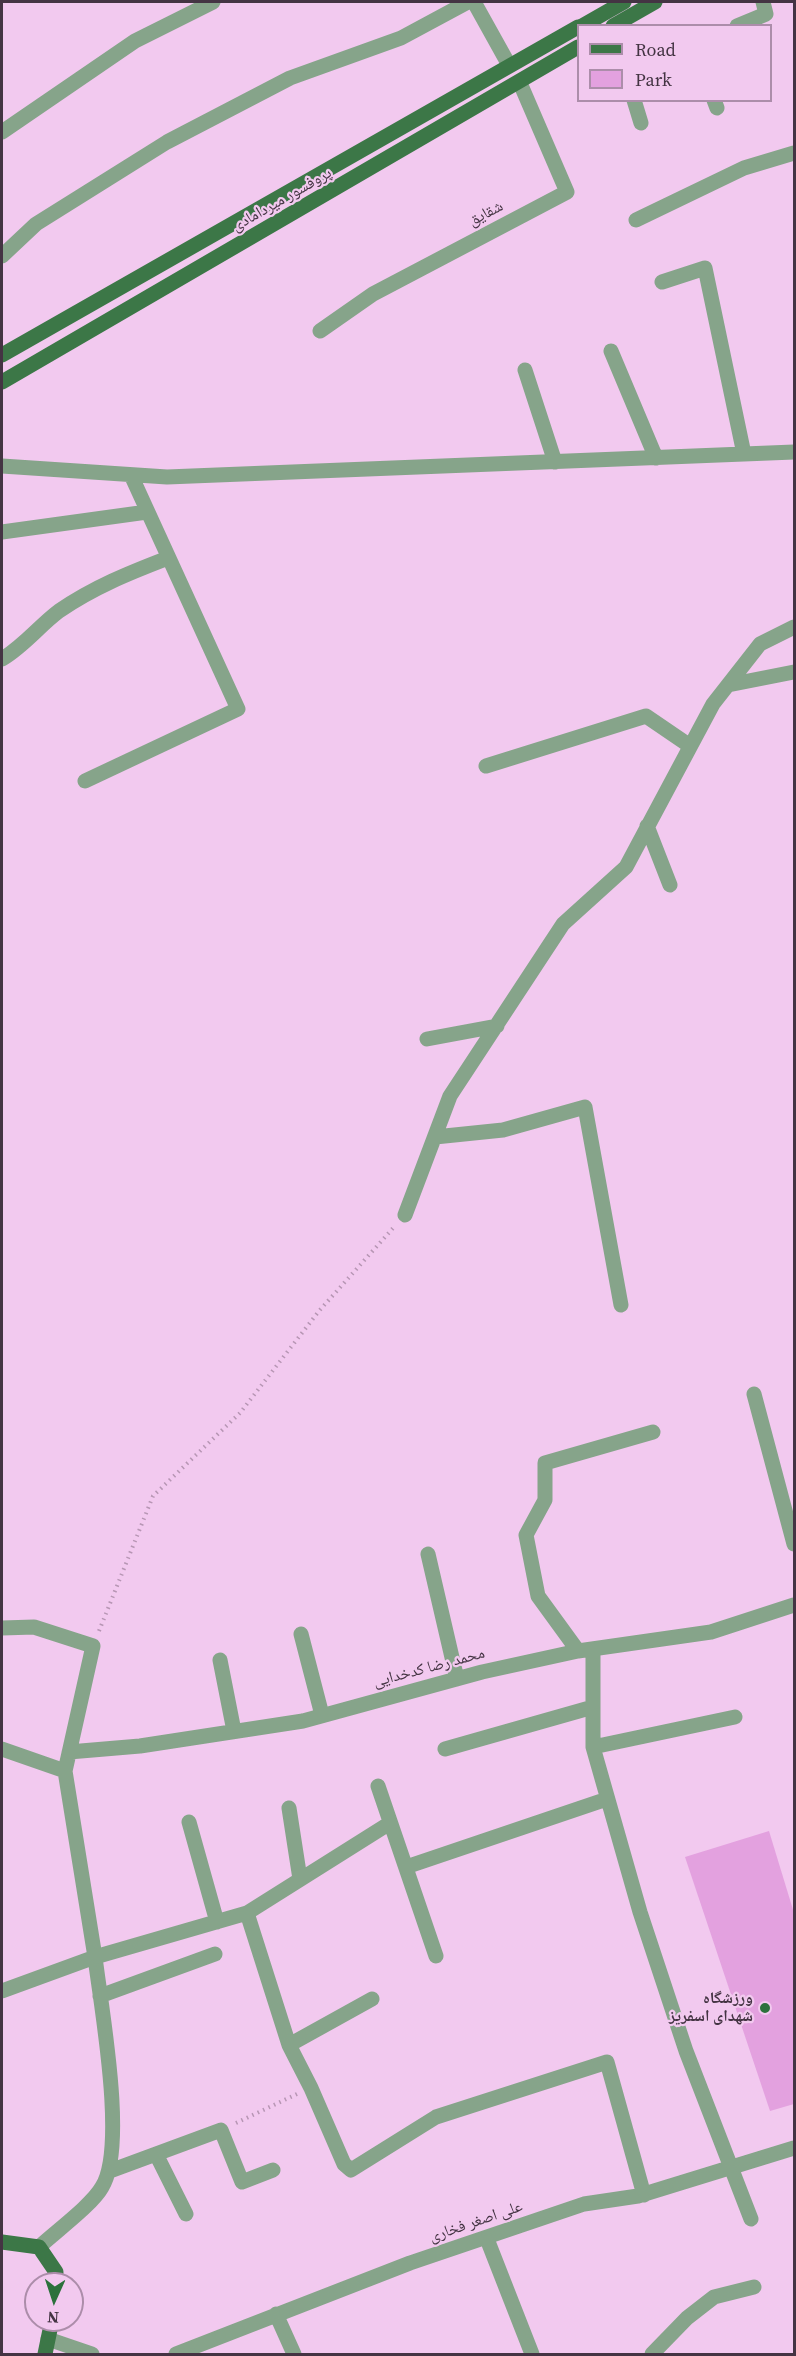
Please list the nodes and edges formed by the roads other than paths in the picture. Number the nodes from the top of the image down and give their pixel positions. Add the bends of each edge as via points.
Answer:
1 (213, 2) edge
2 (468, 2) edge
3 (474, 2) edge
4 (624, 2) edge
5 (655, 2) edge
6 (763, 2) edge
7 (584, 24) edge
8 (616, 24) edge
9 (742, 24) edge
10 (577, 28) edge
11 (577, 48) edge
12 (509, 66) junction
13 (520, 83) junction
14 (635, 102) edge
15 (641, 123) dead end
16 (2, 132) edge
17 (795, 153) edge
18 (636, 220) dead end
19 (2, 256) edge
20 (662, 282) dead end
21 (320, 331) dead end
22 (611, 351) dead end
23 (2, 355) edge
24 (525, 370) dead end
25 (2, 382) edge
26 (795, 452) edge
27 (744, 454) junction
28 (656, 458) junction
29 (555, 462) junction
30 (2, 466) edge
31 (131, 474) junction
32 (147, 512) junction
33 (2, 532) edge
34 (168, 558) junction
35 (795, 627) edge
36 (2, 659) edge
37 (795, 672) edge
38 (728, 685) junction
39 (690, 746) junction
40 (486, 766) dead end
41 (85, 781) dead end
42 (647, 826) junction
43 (670, 885) dead end
44 (497, 1026) junction
45 (427, 1038) dead end
46 (435, 1137) junction
47 (405, 1215) road end
48 (621, 1305) dead end
49 (754, 1394) dead end
50 (653, 1432) dead end
51 (795, 1544) edge
52 (428, 1554) dead end
53 (795, 1605) edge
54 (2, 1628) edge
55 (301, 1634) dead end
56 (586, 1650) junction
57 (220, 1660) dead end
58 (457, 1679) junction
59 (593, 1707) junction
60 (322, 1715) junction
61 (735, 1717) dead end
62 (234, 1731) junction
63 (593, 1747) junction
64 (2, 1749) edge
65 (445, 1749) dead end
66 (69, 1752) junction
67 (64, 1771) junction
68 (378, 1786) dead end
69 (608, 1798) junction
70 (289, 1808) dead end
71 (189, 1822) dead end
72 (390, 1823) junction
73 (406, 1867) junction
74 (300, 1879) junction
75 (247, 1913) junction
76 (216, 1922) junction
77 (214, 1954) dead end
78 (436, 1956) dead end
79 (94, 1957) junction
80 (2, 1991) edge
81 (100, 1996) junction
82 (372, 1999) dead end
83 (288, 2044) junction
84 (795, 2148) edge
85 (156, 2154) junction
86 (732, 2168) junction
87 (273, 2170) dead end
88 (110, 2171) junction
89 (644, 2194) junction
90 (186, 2214) dead end
91 (751, 2219) dead end
92 (486, 2238) junction
93 (2, 2242) edge
94 (39, 2247) junction
95 (56, 2272) edge
96 (754, 2287) dead end
97 (276, 2314) junction
98 (49, 2332) edge
99 (48, 2339) junction
100 (45, 2355) edge
101 (92, 2355) edge
102 (176, 2355) edge
103 (294, 2355) edge
104 (532, 2355) edge
105 (652, 2355) edge

1 - 16 street via 135,41
2 - 19 street via 400,38 290,78 167,142 36,224
3 - 12 street
4 - 7 main road, پروفسور میردامادی
5 - 8 main road
6 - 9 street via 766,14
10 - 12 main road, پروفسور میردامادی
11 - 13 main road, پروفسور میردامادی
12 - 23 main road, پروفسور میردامادی
13 - 21 street, شقایق via 567,192 373,294
13 - 25 main road, پروفسور میردامادی
14 - 15 street
17 - 18 street via 744,168
20 - 27 street via 705,268
22 - 28 street
24 - 29 street
26 - 27 street
27 - 28 street
28 - 29 street
29 - 31 street via 167,477
30 - 31 street
31 - 32 street
32 - 33 street
32 - 34 street
34 - 36 street via 107,581 57,613 19,649
34 - 41 street via 238,709
35 - 38 street via 760,644
37 - 38 street
38 - 39 street
39 - 40 street via 646,716
39 - 42 street
42 - 43 street
42 - 44 street via 626,867 563,924
44 - 45 street
44 - 46 street via 450,1096
46 - 47 street
46 - 48 street via 503,1130 585,1107
49 - 51 street
50 - 56 street via 545,1463 545,1500 526,1535 538,1596
52 - 58 street
53 - 56 street, محمد رضا کدخدایی via 711,1632
54 - 66 street via 34,1627 93,1646
55 - 60 street
56 - 58 street, محمد رضا کدخدایی
56 - 59 street
57 - 62 street
58 - 60 street, محمد رضا کدخدایی
59 - 63 street
59 - 65 street
60 - 62 street, محمد رضا کدخدایی
61 - 63 street
62 - 66 street, محمد رضا کدخدایی via 140,1746
63 - 69 street
64 - 67 street
66 - 67 street
67 - 79 street
68 - 72 street
69 - 73 street
69 - 86 street via 679,2030
70 - 74 street
71 - 76 street
72 - 73 street
72 - 74 street
73 - 78 street
74 - 75 street
75 - 76 street
75 - 83 street
76 - 79 street
77 - 81 street
79 - 80 street
79 - 81 street
81 - 88 street via 112,2086
82 - 83 street
83 - 89 street via 312,2088 344,2164 351,2170 436,2117 607,2062
84 - 86 street, علی اصغر فخاری
85 - 87 street via 221,2130 242,2182
85 - 88 street
85 - 90 street
86 - 89 street, علی اصغر فخاری
86 - 91 street
88 - 94 street via 101,2190
89 - 92 street, علی اصغر فخاری via 584,2204
92 - 97 street, علی اصغر فخاری
92 - 104 street
93 - 94 main road
94 - 95 main road
96 - 105 street via 714,2297 687,2318
97 - 102 street, علی اصغر فخاری
97 - 103 street
98 - 99 main road
99 - 100 main road
99 - 101 street

